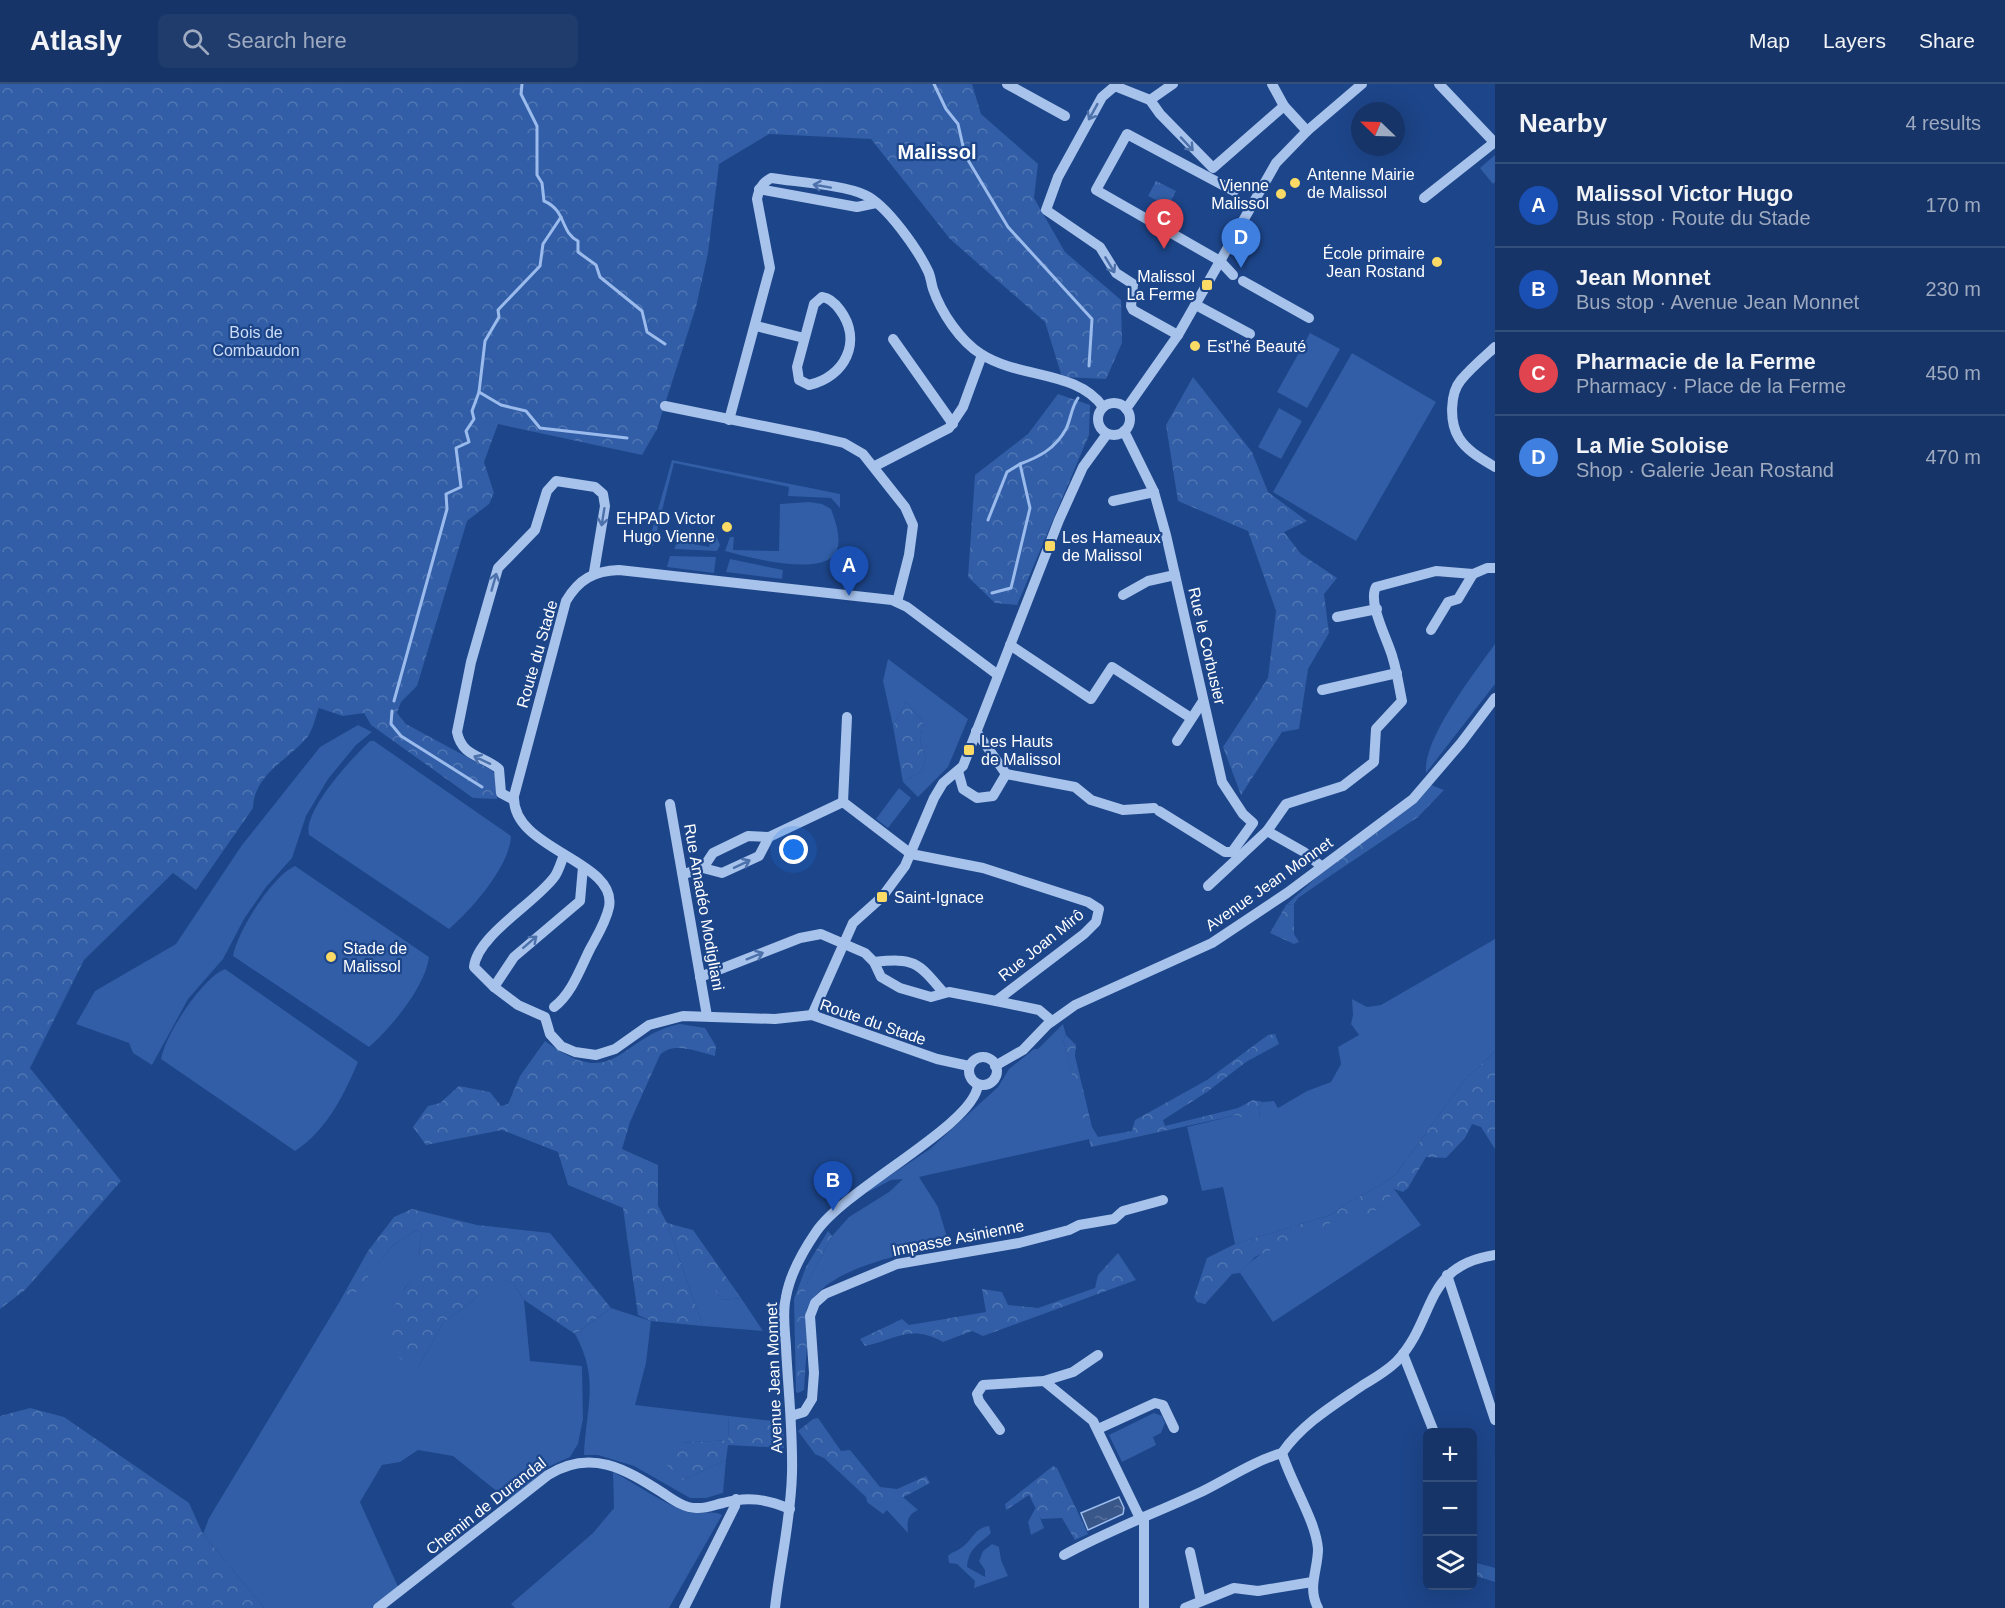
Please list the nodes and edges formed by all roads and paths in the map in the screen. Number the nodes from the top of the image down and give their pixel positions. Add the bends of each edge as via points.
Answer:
1 (1007, 84) edge
2 (1173, 84) edge
3 (1272, 84) edge
4 (1362, 84) edge
5 (1439, 84) edge
6 (1150, 100) junction
7 (1284, 106) junction
8 (1065, 116) dead end
9 (1307, 131) junction
10 (1494, 142) edge
11 (1234, 191) dead end
12 (1424, 198) dead end
13 (1220, 261) junction
14 (1196, 305) junction
15 (1309, 318) dead end
16 (756, 326) junction
17 (1251, 334) dead end
18 (1179, 335) junction
19 (804, 338) junction
20 (893, 339) dead end
21 (1491, 351) edge
22 (982, 355) junction
23 (665, 406) dead end
24 (1103, 408) junction
25 (1126, 409) junction
26 (729, 420) junction
27 (952, 424) junction
28 (1124, 431) junction
29 (1107, 434) junction
30 (875, 466) junction
31 (1495, 467) edge
32 (1154, 492) junction
33 (1113, 501) dead end
34 (1495, 568) edge
35 (594, 572) junction
36 (1473, 574) junction
37 (1175, 575) junction
38 (1123, 595) dead end
39 (897, 602) junction
40 (1377, 609) junction
41 (1337, 617) dead end
42 (1431, 630) dead end
43 (1010, 645) junction
44 (1397, 674) junction
45 (998, 675) junction
46 (1322, 690) dead end
47 (1495, 698) edge
48 (1203, 701) junction
49 (846, 717) dead end
50 (1191, 718) junction
51 (976, 731) junction
52 (1177, 741) dead end
53 (958, 771) junction
54 (1006, 774) junction
55 (514, 800) junction
56 (843, 802) junction
57 (670, 804) dead end
58 (1267, 831) junction
59 (769, 837) junction
60 (911, 854) junction
61 (564, 855) junction
62 (1321, 866) junction
63 (583, 867) junction
64 (703, 868) junction
65 (684, 874) junction
66 (1208, 886) dead end
67 (844, 942) junction
68 (874, 962) junction
69 (700, 977) junction
70 (494, 987) junction
71 (943, 992) junction
72 (996, 1001) junction
73 (554, 1007) dead end
74 (812, 1015) junction
75 (707, 1016) junction
76 (1052, 1021) junction
77 (969, 1066) junction
78 (995, 1066) junction
79 (978, 1085) junction
80 (1163, 1200) dead end
81 (1495, 1256) edge
82 (1447, 1275) junction
83 (1403, 1354) junction
84 (1098, 1355) dead end
85 (1044, 1381) junction
86 (791, 1416) junction
87 (1495, 1420) edge
88 (1174, 1428) dead end
89 (1432, 1428) edge
90 (1098, 1429) junction
91 (1000, 1430) dead end
92 (1282, 1453) junction
93 (736, 1500) junction
94 (790, 1509) junction
95 (1144, 1519) junction
96 (1190, 1552) dead end
97 (1064, 1556) dead end
98 (1312, 1582) junction
99 (1201, 1601) junction
100 (378, 1608) edge
101 (684, 1608) edge
102 (775, 1608) edge
103 (1144, 1608) edge
104 (1185, 1608) edge
105 (1318, 1608) edge

1 - 8 street
2 - 6 street
3 - 7 street
4 - 9 street
5 - 10 street
6 -> 7 street via 1213,168
6 -> 18 street via 1115,86 1109,89 1058,177 1046,210 1100,247 1116,273 1133,284 1133,310
7 - 9 street
9 - 13 street via 1276,163
10 - 12 street
11 - 13 street via 1127,134 1096,190
13 - 14 street
13 - 15 street via 1238,278
14 - 17 street
14 - 18 street
16 - 19 street
16 - 22 street via 770,268 757,199 759,189 771,178 858,192 884,208 923,262 943,310 966,342
16 - 26 street
18 - 25 street
19 - 19 street via 814,304 822,297 834,302 843,314 852,340 849,354 837,371 809,385 796,374
20 - 27 street
21 - 31 street via 1454,391 1453,412 1458,437
22 - 24 street via 1032,375 1085,388
22 - 27 street via 963,407
23 - 26 street
24 - 25 street via 1112,403
24 - 29 street via 1098,423
25 - 28 street via 1129,422
26 - 30 street via 844,443
27 - 30 street via 943,433
28 - 29 street
28 - 32 street, Rue le Corbusier
29 - 43 street via 1074,486
30 - 39 street via 905,507 913,525
32 - 33 street
32 - 37 street, Rue le Corbusier
34 - 36 street
35 - 39 street via 619,570 685,576
35 - 55 street, Route du Stade via 578,584 566,601
55 -> 35 street via 501,793 499,769 468,753 457,732 471,662 498,568 535,530 547,491 556,481 595,488 603,494 605,506
36 - 40 street via 1436,571 1379,584 1374,594
36 - 42 street via 1458,599 1448,602
37 - 38 street via 1148,581
37 - 48 street, Rue le Corbusier
39 - 45 street
40 - 41 street
40 - 44 street
43 - 45 street
43 - 50 street via 1091,699 1112,667
44 - 46 street
44 - 58 street via 1402,701 1376,729 1376,758 1371,767 1343,786 1289,802
45 - 51 street
47 - 62 street, Avenue Jean Monnet via 1413,799
48 - 50 street
48 - 54 street, Rue le Corbusier via 1222,782 1253,824 1232,852 1225,852 1157,809 1123,810 1091,800 1075,787
49 - 56 street
50 - 52 street
51 - 53 street
51 - 54 street
53 - 54 street via 963,789 977,798 993,796
53 - 60 street via 943,783 934,798
55 - 61 street via 517,816 526,827
56 - 59 street
56 - 60 street
57 - 65 street, Rue Amadéo Modigliani
58 - 62 street
58 - 66 street
59 - 64 street via 748,836 713,854
64 -> 59 street via 722,873 759,856
60 - 67 street via 893,882 853,923
60 - 72 street, Rue Joan Mirô via 1015,877 1099,909 1096,922 1084,934
61 - 63 street
61 - 70 street via 555,876 501,927 475,961 476,971
62 - 76 street, Avenue Jean Monnet via 1229,934 1106,989
70 -> 63 street via 514,957 580,901
63 - 73 street via 605,886 609,906 570,988
64 - 65 street
65 - 69 street, Rue Amadéo Modigliani
67 - 68 street, Rue Joan Mirô
69 -> 67 street, Rue Joan Mirô via 814,934
67 - 74 street
68 - 71 street via 904,959 922,967
68 - 71 street, Rue Joan Mirô via 881,977 900,988 931,997
69 - 75 street, Rue Amadéo Modigliani
70 - 75 street, Route du Stade via 518,1005 544,1017 550,1034 561,1046 596,1055 615,1049 638,1031 660,1021
71 - 72 street, Rue Joan Mirô
72 - 76 street, Rue Joan Mirô via 1035,1009
74 - 75 street, Route du Stade via 775,1019
74 - 77 street, Route du Stade
76 - 78 street, Avenue Jean Monnet via 1023,1050
77 - 78 street via 982,1057
77 - 79 street via 969,1074
78 - 79 street via 993,1081
79 - 86 street, Avenue Jean Monnet via 974,1099 955,1119 839,1206 806,1250 789,1282 784,1307
80 - 86 street, Impasse Asinienne via 1123,1211 1114,1219 1029,1240 897,1264 825,1294 815,1303 810,1316 812,1399 804,1412
81 - 82 street via 1467,1263
82 - 83 street
82 - 87 street
83 - 89 street
83 - 92 street via 1303,1428
84 - 85 street via 1072,1372
85 - 90 street
85 - 91 street via 989,1383 979,1389 979,1401
86 - 94 street, Avenue Jean Monnet
88 - 90 street via 1163,1406 1155,1403
90 - 95 street via 1138,1514
92 - 95 street via 1258,1461
92 - 98 street via 1315,1532 1317,1556
93 - 94 street, Chemin de Durandal via 762,1499
93 - 100 street, Chemin de Durandal via 695,1509 614,1466 573,1463 548,1475
93 - 101 street
94 - 102 street, Avenue Jean Monnet
95 - 97 street via 1126,1524
95 - 103 street
96 - 99 street
98 - 99 street via 1268,1591 1223,1591
98 - 105 street
99 - 104 street

